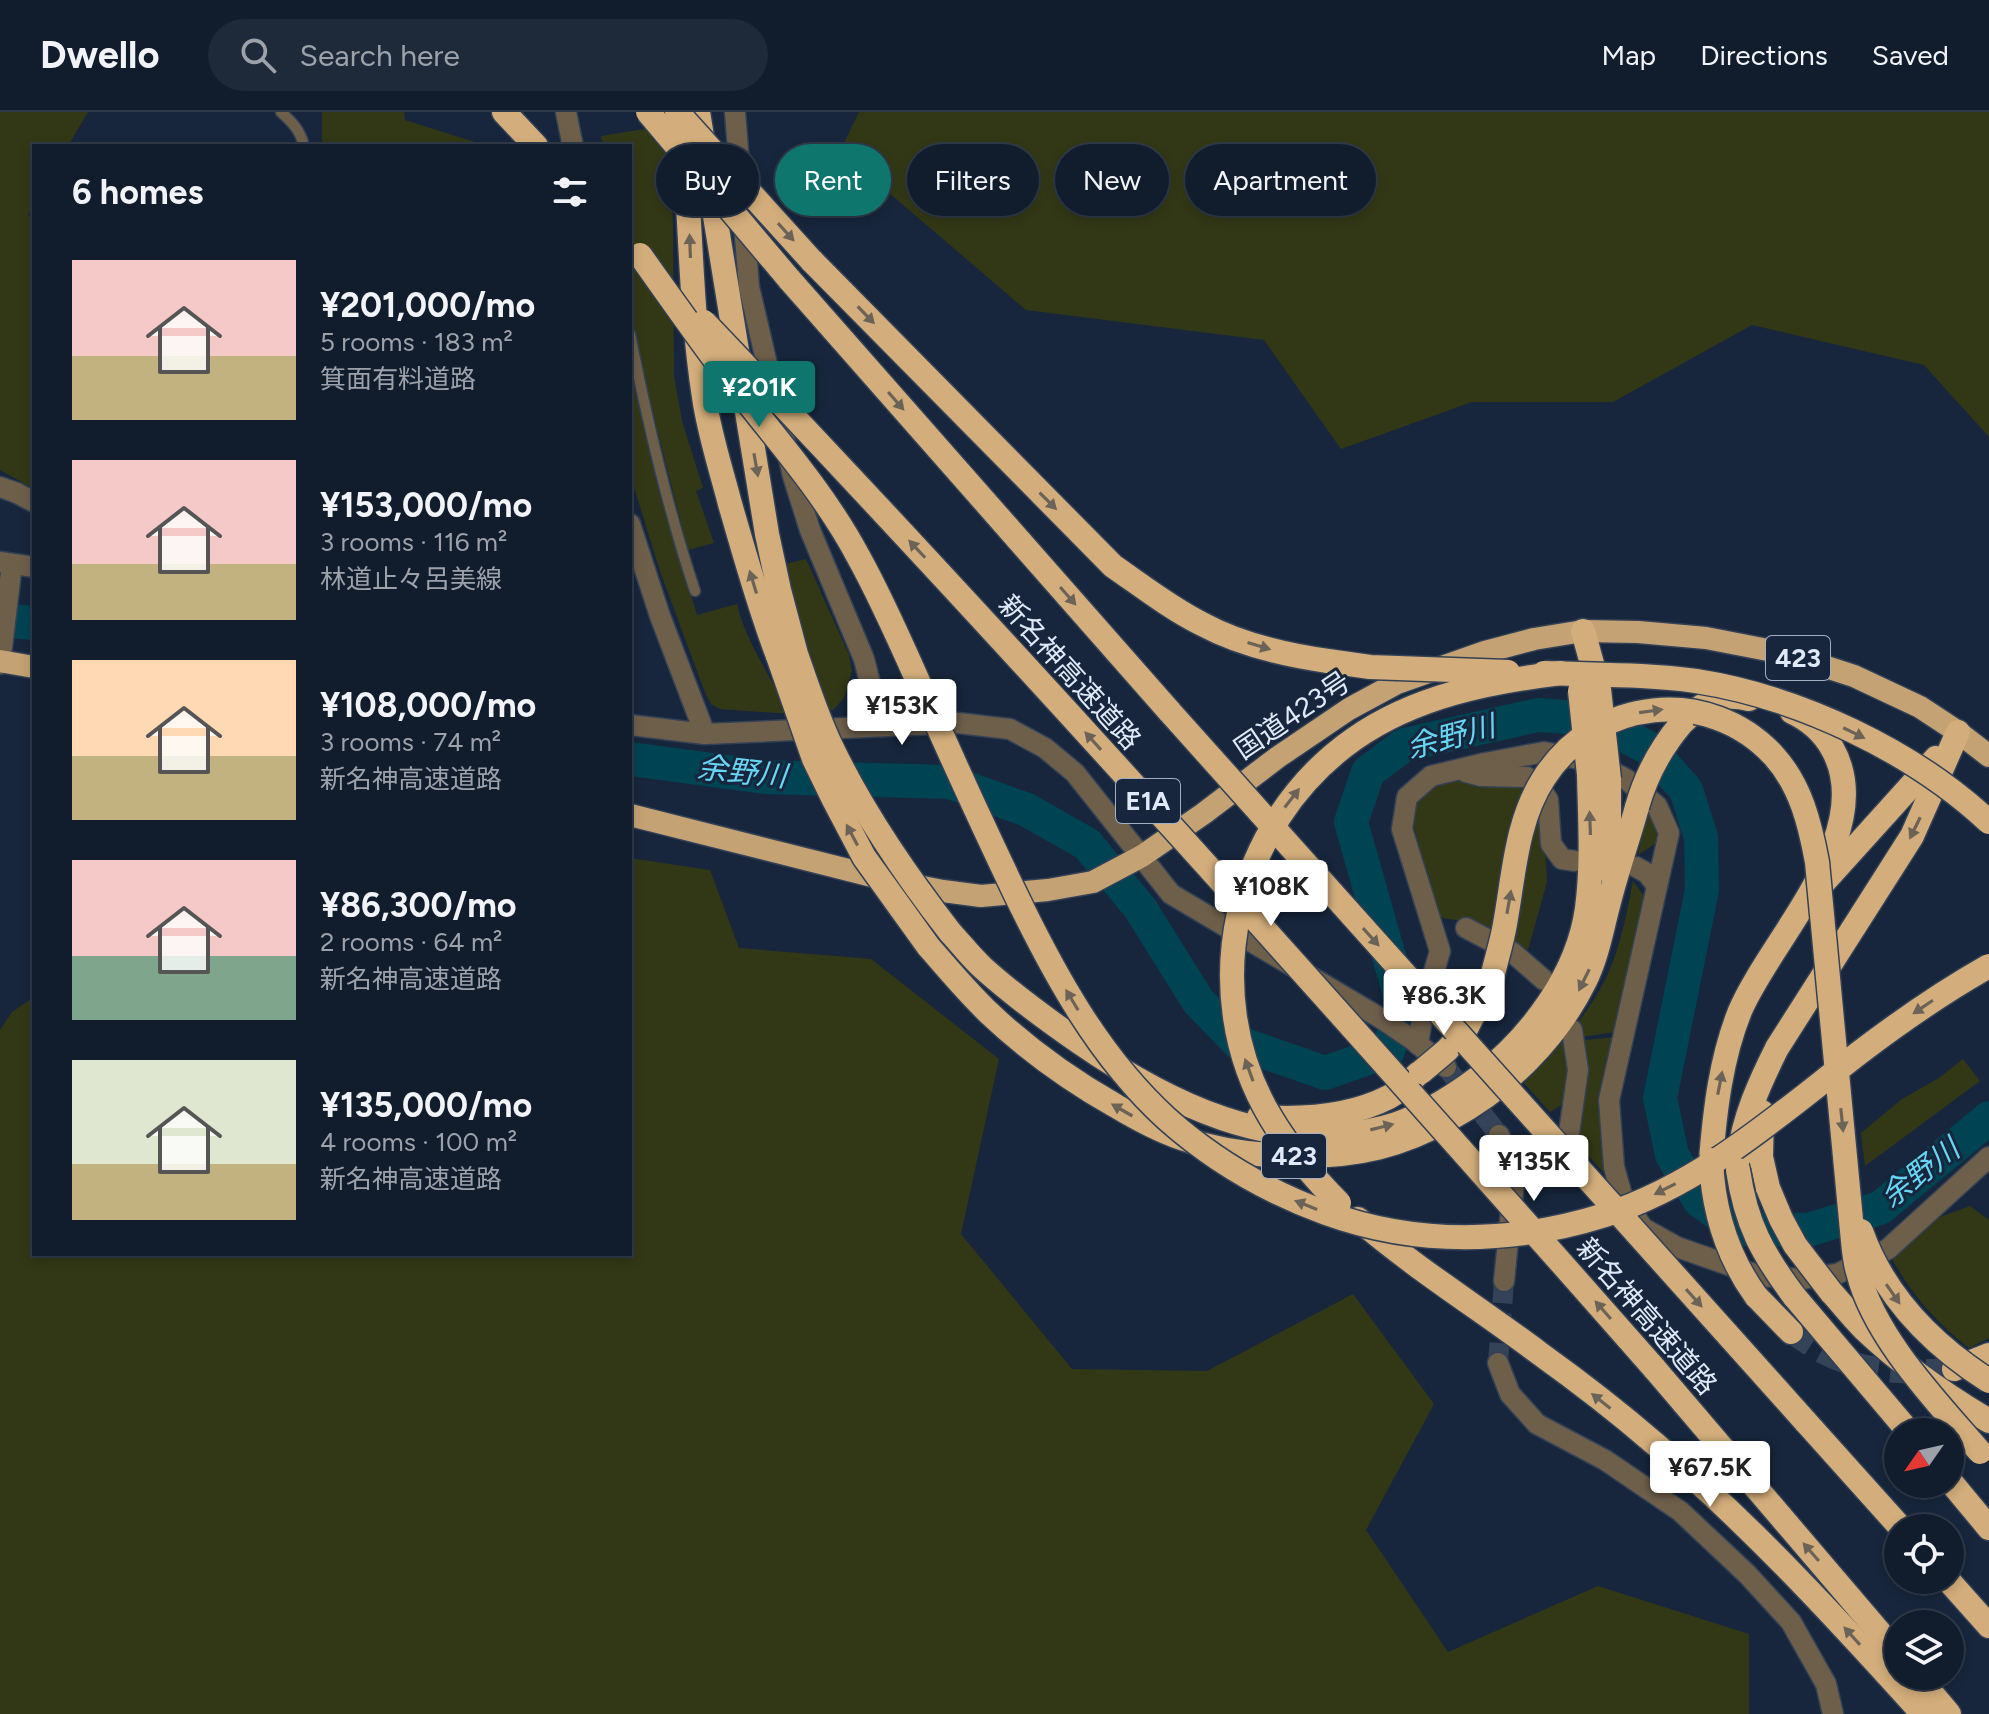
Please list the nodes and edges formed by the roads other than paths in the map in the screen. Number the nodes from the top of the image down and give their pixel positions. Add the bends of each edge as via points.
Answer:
1 (281, 112) edge
2 (504, 112) edge
3 (566, 112) edge
4 (648, 112) edge
5 (680, 112) edge
6 (698, 112) edge
7 (735, 112) edge
8 (303, 144) edge
9 (534, 144) edge
10 (572, 144) edge
11 (635, 250) edge
12 (632, 344) edge
13 (0, 487) edge
14 (32, 501) edge
15 (632, 530) edge
16 (6, 563) edge
17 (32, 567) edge
18 (695, 591) dead end
19 (1583, 631) junction
20 (787, 655) junction
21 (1, 658) edge
22 (32, 666) edge
23 (1561, 673) junction
24 (632, 725) edge
25 (881, 726) junction
26 (1958, 732) junction
27 (705, 734) junction
28 (1989, 756) edge
29 (1459, 769) junction
30 (1599, 777) junction
31 (632, 816) edge
32 (1989, 822) edge
33 (1142, 856) junction
34 (1575, 861) dead end
35 (1636, 867) dead end
36 (1657, 886) junction
37 (1805, 904) junction
38 (1608, 906) junction
39 (1466, 928) dead end
40 (1989, 966) edge
41 (1544, 980) dead end
42 (1572, 1030) dead end
43 (1416, 1042) junction
44 (1777, 1048) junction
45 (1446, 1059) junction
46 (1171, 1098) junction
47 (1499, 1135) tunnel mouth
48 (1989, 1157) edge
49 (1515, 1172) junction
50 (1849, 1198) junction
51 (1504, 1281) tunnel mouth
52 (1791, 1332) tunnel mouth
53 (1989, 1355) edge
54 (1498, 1363) tunnel mouth
55 (1954, 1369) tunnel mouth
56 (1989, 1381) edge
57 (1897, 1418) edge
58 (1989, 1421) edge
59 (1985, 1457) edge
60 (1964, 1498) edge
61 (1888, 1514) edge
62 (1989, 1528) edge
63 (1960, 1594) edge
64 (1989, 1626) edge
65 (1884, 1638) edge
66 (1929, 1690) edge
67 (1833, 1714) edge
68 (1923, 1714) edge
69 (1949, 1714) edge

1 - 8 lane
2 - 9 highway
3 - 10 street
4 -> 61 highway, 新名神高速道路 / E1A, bridge via 1170,712
20 -> 5 highway, 423 via 766,625 704,402
5 -> 23 highway, bridge via 811,260 1113,566 1159,599 1204,625 1278,652 1370,667
6 -> 20 highway, 423
7 - 25 street via 749,287 793,476 864,659
40 -> 11 highway, bridge via 1915,1011 1730,1151 1689,1177 1609,1214 1521,1235 1443,1238 1347,1220 1253,1180 1167,1118 1118,1065 1077,1009 996,853 857,552
65 -> 11 highway, 新名神高速道路 / E1A, bridge via 1475,1165 963,598
12 - 18 lane
13 - 14 street
15 - 27 street
16 - 17 street
16 - 21 street
19 - 26 highway, 国道423号 / 423 via 1706,638 1783,653 1854,676
19 - 30 highway, 423, bridge
19 - 33 highway, 国道423号 / 423 via 1485,652 1397,683 1278,757
38 -> 20 highway, 423, bridge via 1585,982 1551,1033 1481,1100 1422,1134 1327,1156 1230,1151 1180,1138 1060,1072 988,1012 928,946 864,857 814,759
20 - 46 highway, 423, bridge via 858,797 950,932 1011,993 1117,1068
21 - 22 highway
23 -> 32 highway, bridge via 1685,680 1776,699 1904,759
68 -> 23 highway, bridge via 1744,1524 1654,1442 1339,1203 1310,1173 1270,1116 1242,1049 1231,979 1246,887 1260,849 1303,784 1326,760 1390,718 1510,679
24 - 27 street
25 - 27 street
25 - 33 street via 958,723 1010,729 1075,773
26 - 28 highway, 国道423号 / 423
26 - 37 highway
26 -> 44 highway via 1912,836
29 - 34 street via 1481,776 1527,777 1538,785 1548,800 1551,844 1562,859
29 - 36 street via 1544,752 1594,762 1626,779 1657,806 1669,833
29 - 43 street via 1431,776 1407,797 1402,829 1440,951
30 - 38 highway, 423 via 1610,843
46 -> 30 highway, 423 via 1251,1128 1320,1135 1383,1128 1410,1119 1468,1085 1525,1035 1576,949 1587,911
31 - 33 highway, 国道423号 / 423 via 892,881 981,896 1093,882
33 - 43 street via 1171,894
35 - 36 street
36 - 48 street via 1609,1100 1614,1167 1623,1199 1643,1228 1677,1247 1760,1276 1801,1279 1837,1274 1888,1249
37 - 38 highway, bridge via 1840,825 1845,800 1839,760 1817,728 1801,716 1728,696 1696,708 1653,764
52 -> 37 highway, bridge via 1756,1296 1731,1254 1712,1184 1711,1160 1721,1078 1739,1014
39 - 41 street via 1512,952
42 - 49 street via 1578,1070 1569,1133 1528,1171
43 - 45 street
44 - 57 highway, bridge via 1741,1135 1738,1170 1743,1200 1761,1247 1794,1296
44 - 58 highway, bridge via 1767,1079 1761,1157 1768,1188 1795,1245 1863,1328 1899,1360
45 - 46 highway, bridge via 1392,1096 1341,1113 1246,1116
45 -> 50 highway, bridge via 1492,978 1522,827 1531,801 1557,761 1577,742 1621,717 1666,709 1712,716 1737,726 1775,757 1792,780 1812,834
47 - 49 street
49 - 51 street
50 -> 56 highway, bridge via 1866,1245 1894,1296 1941,1347
50 - 59 highway, bridge via 1857,1271 1878,1320
53 - 55 highway
54 - 67 street via 1510,1394 1537,1424 1605,1460 1680,1511 1747,1574 1791,1622 1826,1684
60 - 62 highway
63 - 64 highway
66 - 69 highway

